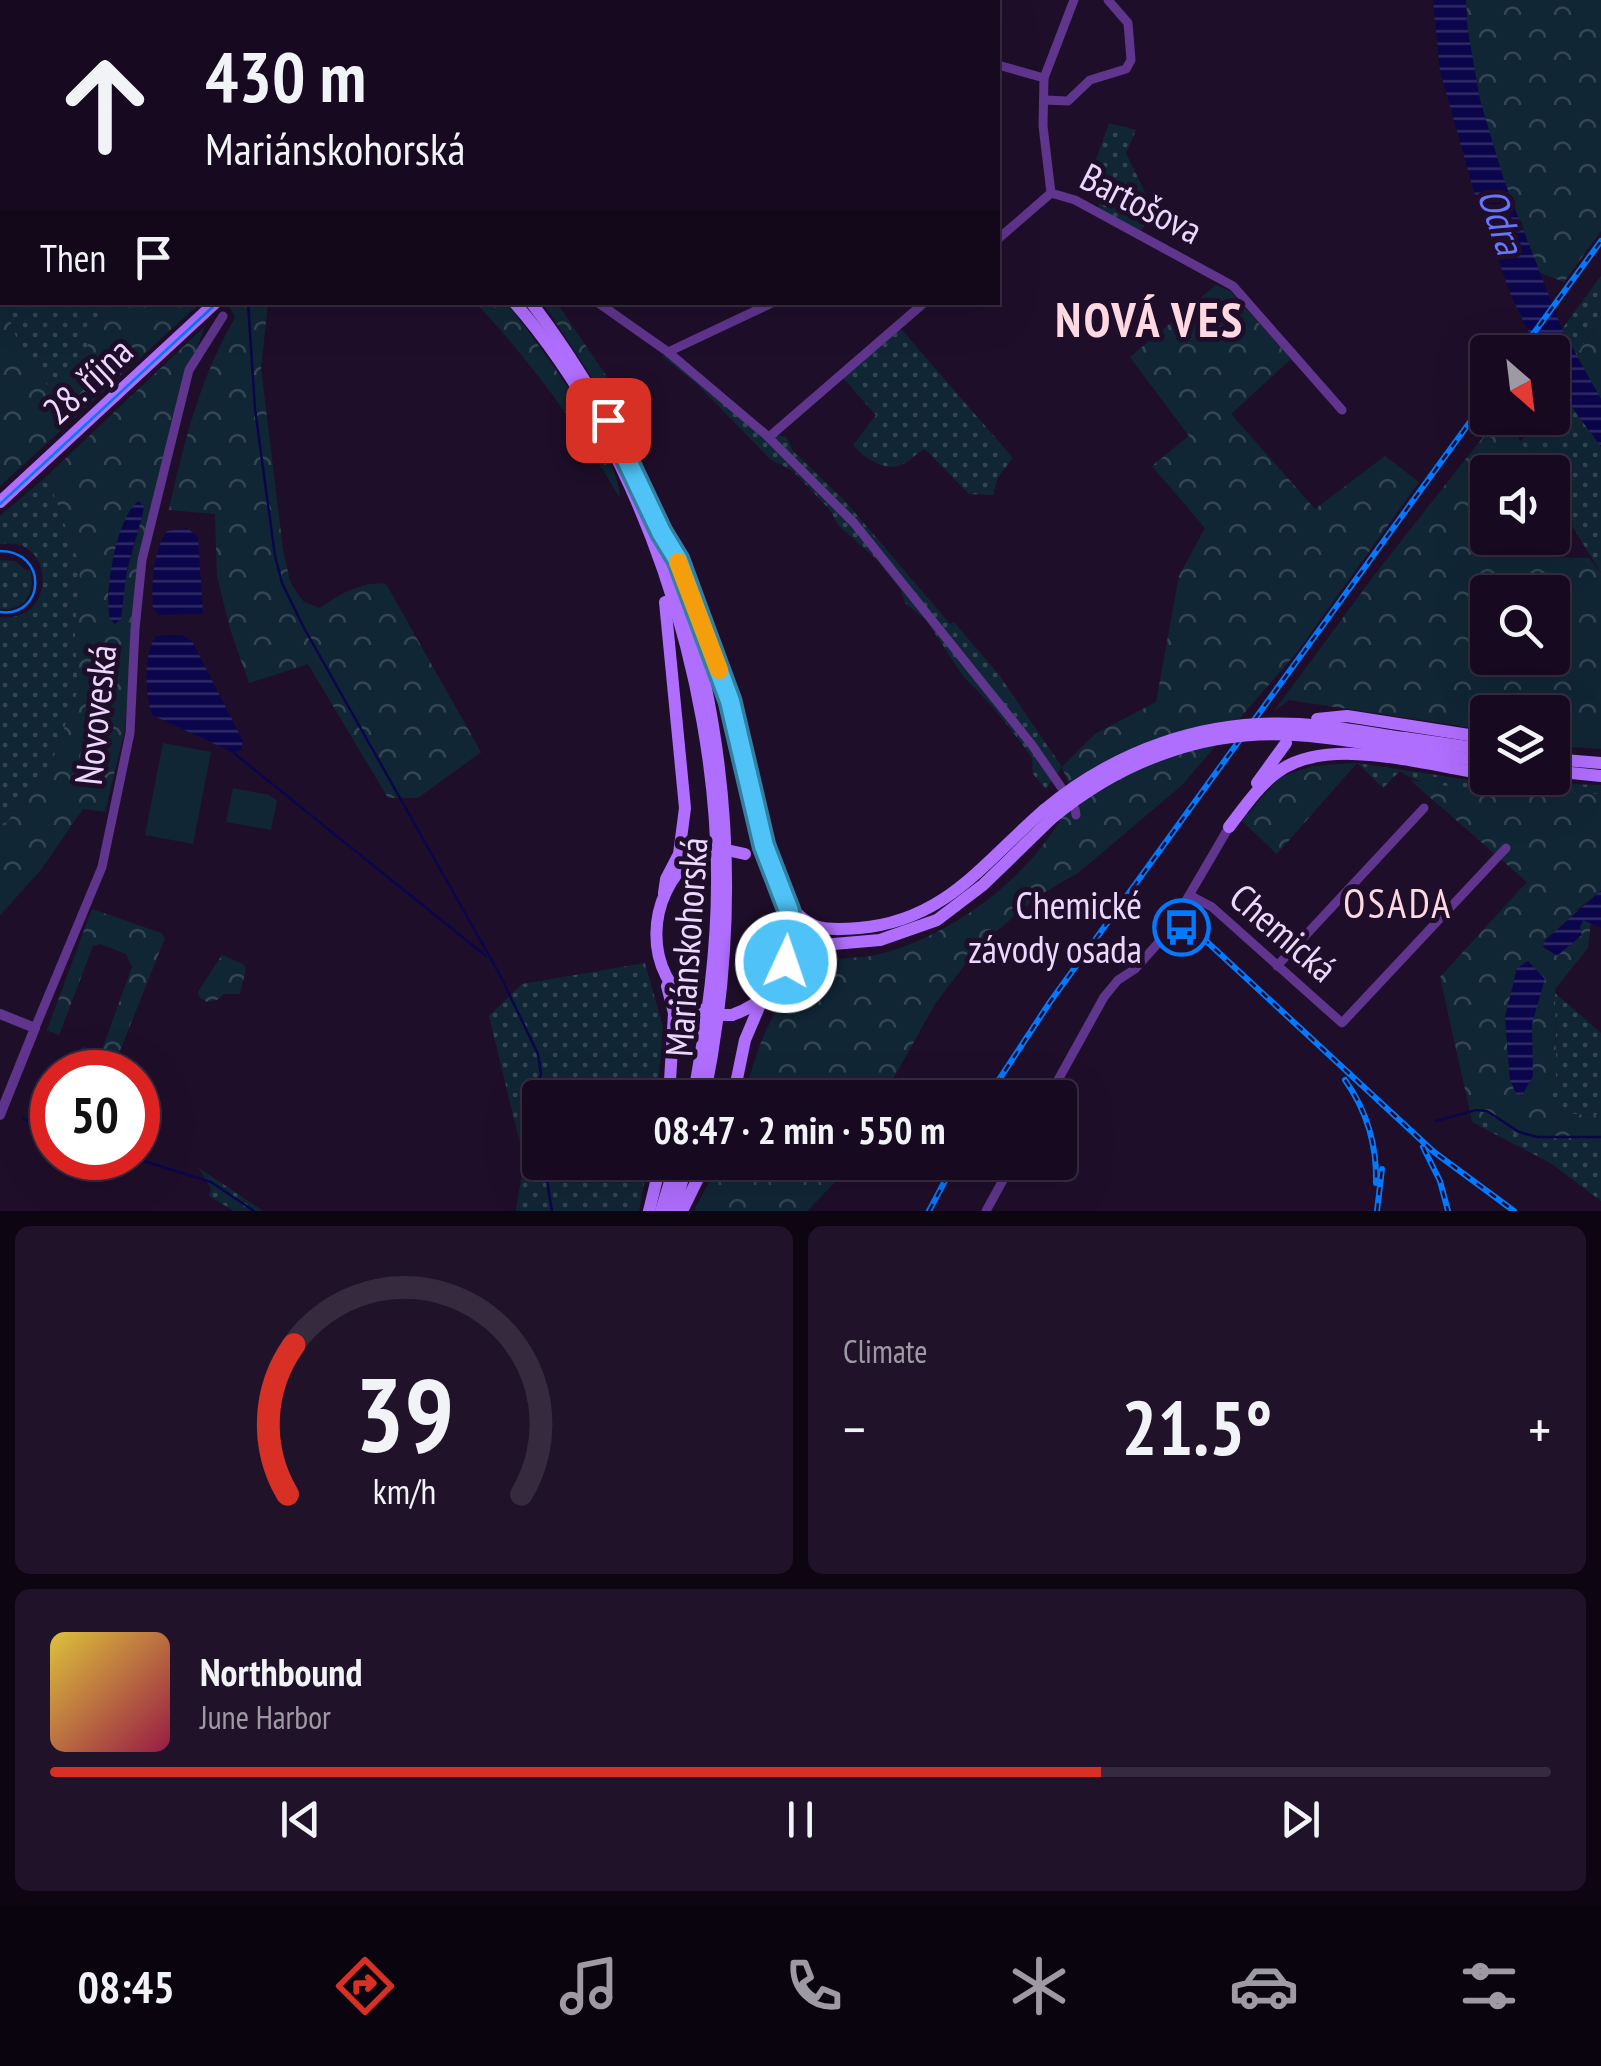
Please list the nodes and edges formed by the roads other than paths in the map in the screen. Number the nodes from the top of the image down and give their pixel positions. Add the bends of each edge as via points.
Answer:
1 (1074, 0) edge
2 (1108, 0) edge
3 (1000, 67) edge
4 (1044, 78) junction
5 (1044, 100) junction
6 (1051, 193) junction
7 (1000, 237) edge
8 (213, 305) edge
9 (516, 305) edge
10 (533, 305) edge
11 (601, 305) edge
12 (768, 305) edge
13 (922, 305) edge
14 (223, 316) dead end
15 (668, 352) junction
16 (1342, 410) dead end
17 (769, 437) junction
18 (0, 502) edge
19 (656, 534) junction
20 (1317, 719) dead end
21 (1470, 735) edge
22 (1286, 743) dead end
23 (1404, 744) junction
24 (1470, 749) edge
25 (1470, 758) edge
26 (1570, 760) edge
27 (1601, 762) edge
28 (1470, 771) edge
29 (1570, 774) edge
30 (1596, 775) edge
31 (1061, 788) dead end
32 (1424, 808) dead end
33 (1048, 815) junction
34 (1229, 827) junction
35 (1506, 848) dead end
36 (664, 893) junction
37 (782, 895) junction
38 (1191, 896) junction
39 (1277, 966) junction
40 (783, 972) junction
41 (667, 978) junction
42 (763, 998) junction
43 (0, 1014) edge
44 (35, 1028) junction
45 (671, 1080) edge
46 (696, 1080) edge
47 (707, 1080) edge
48 (737, 1080) edge
49 (1058, 1080) edge
50 (0, 1116) edge
51 (657, 1180) edge
52 (670, 1180) edge
53 (682, 1180) edge
54 (697, 1180) edge
55 (1003, 1180) edge
56 (649, 1211) edge
57 (660, 1211) edge
58 (673, 1211) edge
59 (682, 1211) edge
60 (986, 1211) edge

1 - 4 street, Bartošova
2 - 5 street via 1128,24 1126,68 1090,80 1068,101
3 - 4 street
4 - 5 street, Bartošova
5 - 6 street, Bartošova
6 - 7 street
6 - 16 street, Bartošova via 1232,286
8 - 18 main road, 28. října
9 - 19 main road, Mariánskohorská via 598,426
10 - 19 main road, Mariánskohorská via 608,420
11 - 15 street
12 - 15 street
13 - 17 street
14 - 44 street, Novoveská via 189,370 142,560 130,733 105,854
15 - 17 street
17 - 31 street via 854,524
19 - 36 main road via 650,550 666,608 685,808 680,854
19 - 37 main road via 678,560 730,701
19 - 46 main road, Mariánskohorská via 686,644 716,831 712,977
19 - 47 main road, Mariánskohorská via 696,642 716,732 727,831 724,977
20 - 21 main road via 1348,716
22 - 34 main road
23 - 24 main road
23 - 25 main road
23 - 33 main road, bridge via 1298,735 1214,740 1128,768
26 - 27 main road
28 - 34 main road via 1360,754 1316,755 1274,774
29 - 30 main road
32 - 39 street
33 - 37 main road via 943,902 908,919 822,929 805,923
33 - 40 main road via 983,885 936,920 880,940 822,945
34 - 38 street
35 - 39 street, Chemická via 1342,1024
36 - 37 main road, bridge via 679,869 722,850 745,854 766,869
36 - 41 main road via 656,930
37 - 40 main road via 791,928
38 - 39 street, Chemická
38 - 49 street, Chemická via 1135,970 1104,997
40 - 42 main road
41 - 42 main road, bridge via 680,997 712,1015 732,1015
41 - 45 main road via 674,1013
42 - 48 main road
43 - 44 street
44 - 50 street, Novoveská
51 - 56 main road
52 - 57 main road
53 - 58 main road
54 - 59 main road
55 - 60 street

